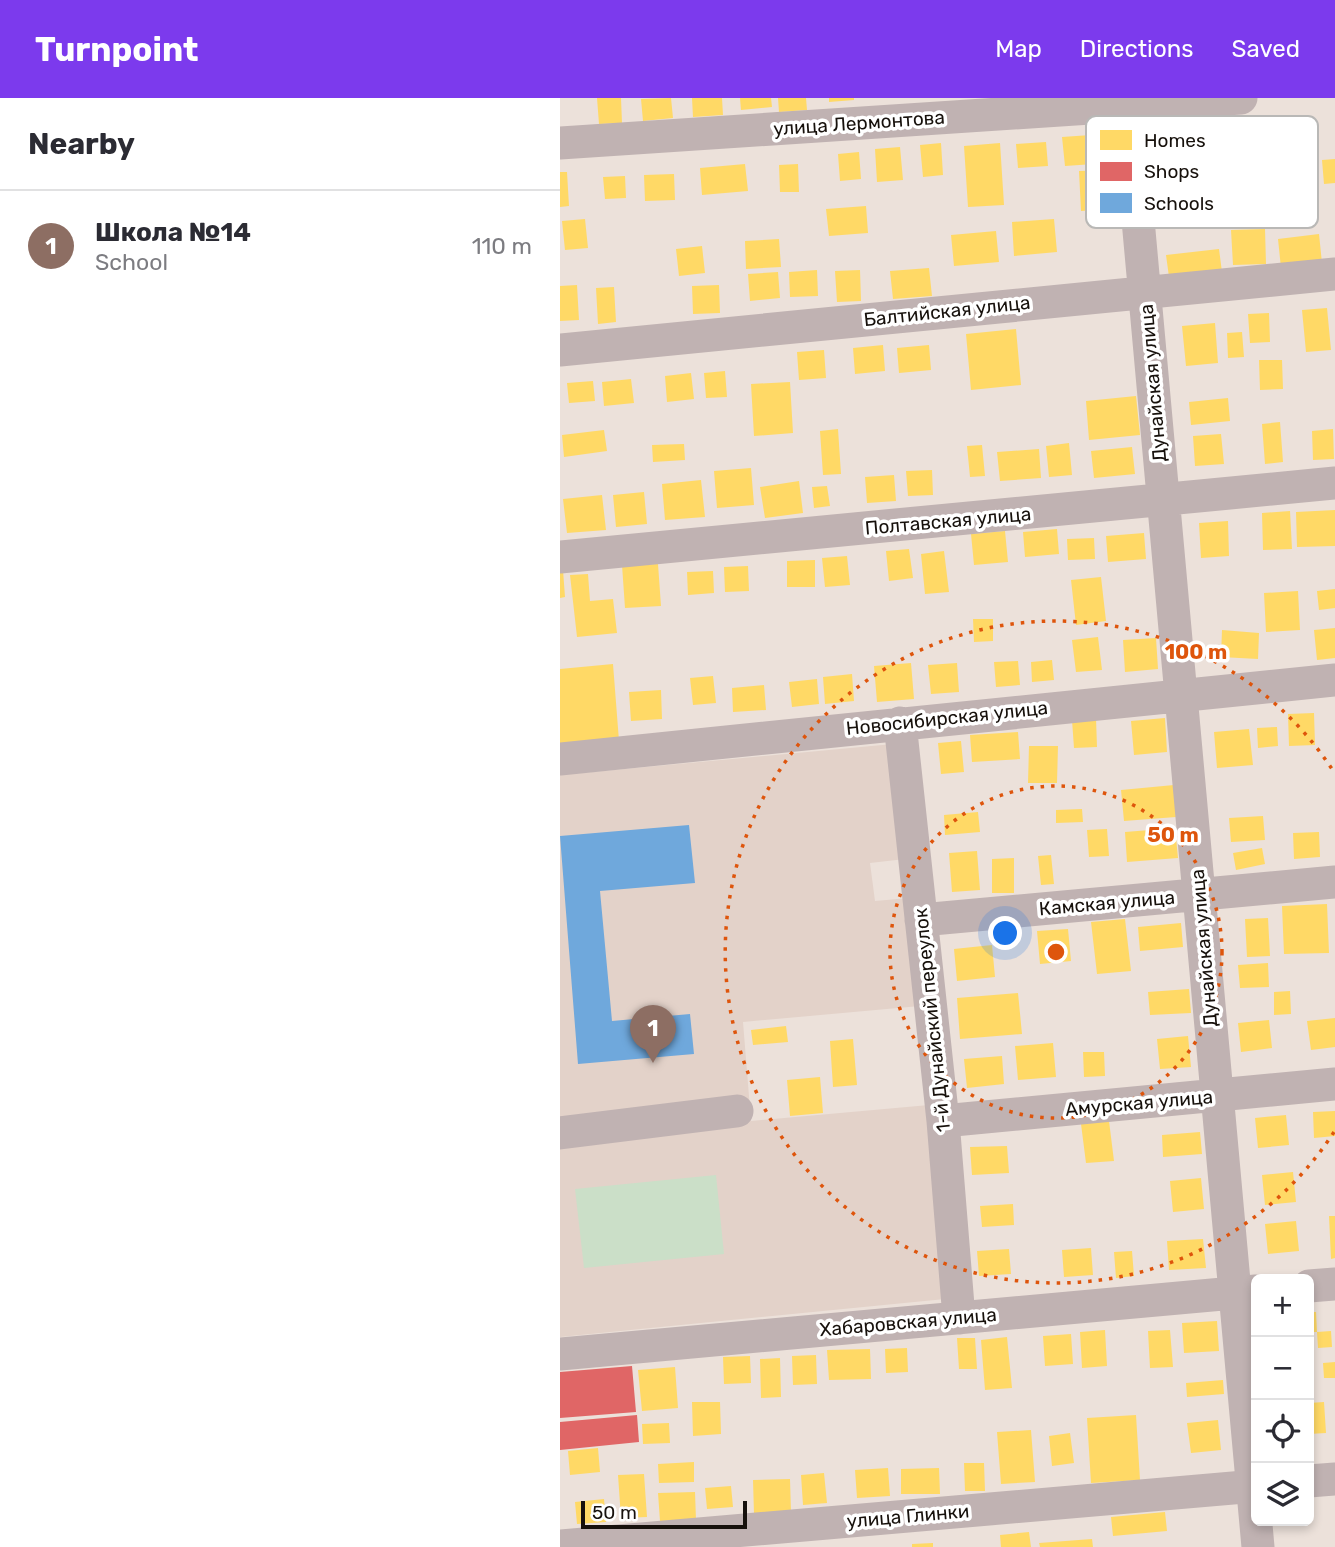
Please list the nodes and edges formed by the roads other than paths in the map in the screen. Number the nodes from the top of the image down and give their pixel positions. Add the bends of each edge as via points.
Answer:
1 (1241, 98) edge
2 (1128, 101) edge
3 (560, 143) edge
4 (1139, 228) edge
5 (1335, 274) edge
6 (1145, 291) junction
7 (560, 350) edge
8 (1335, 483) edge
9 (1164, 500) junction
10 (560, 557) edge
11 (1335, 680) edge
12 (1181, 695) junction
13 (900, 723) junction
14 (560, 759) edge
15 (1335, 882) edge
16 (1199, 894) junction
17 (921, 920) junction
18 (1335, 1084) edge
19 (1218, 1095) junction
20 (737, 1111) dead end
21 (943, 1121) junction
22 (560, 1133) edge
23 (1335, 1284) edge
24 (1314, 1286) edge
25 (1246, 1292) edge
26 (959, 1318) junction
27 (560, 1354) edge
28 (1254, 1463) edge
29 (1335, 1479) edge
30 (1314, 1481) edge
31 (1251, 1486) edge
32 (1257, 1526) edge
33 (560, 1546) edge
34 (1258, 1547) edge

1 - 2 street, улица Лермонтова
2 - 3 street, улица Лермонтова
4 - 6 street, Дунайская улица
5 - 6 street, Балтийская улица
6 - 7 street, Балтийская улица
6 - 9 street, Дунайская улица
8 - 9 street, Полтавская улица
9 - 10 street, Полтавская улица
9 - 12 street, Дунайская улица
11 - 12 street, Новосибирская улица
12 - 13 street, Новосибирская улица
12 - 16 street, Дунайская улица
13 - 14 street, Новосибирская улица
13 - 17 street, 1-й Дунайский переулок
15 - 16 street, Камская улица
16 - 17 street, Камская улица
16 - 19 street, Дунайская улица
17 - 21 street, 1-й Дунайский переулок
18 - 19 street, Амурская улица
19 - 21 street, Амурская улица
19 - 25 street, Дунайская улица
20 - 22 street
21 - 26 street, 1-й Дунайский переулок
23 - 24 street
25 - 26 street, Хабаровская улица
25 - 28 street, Дунайская улица
26 - 27 street, Хабаровская улица
29 - 30 street
31 - 33 street, улица Глинки
32 - 34 street, Дунайская улица

